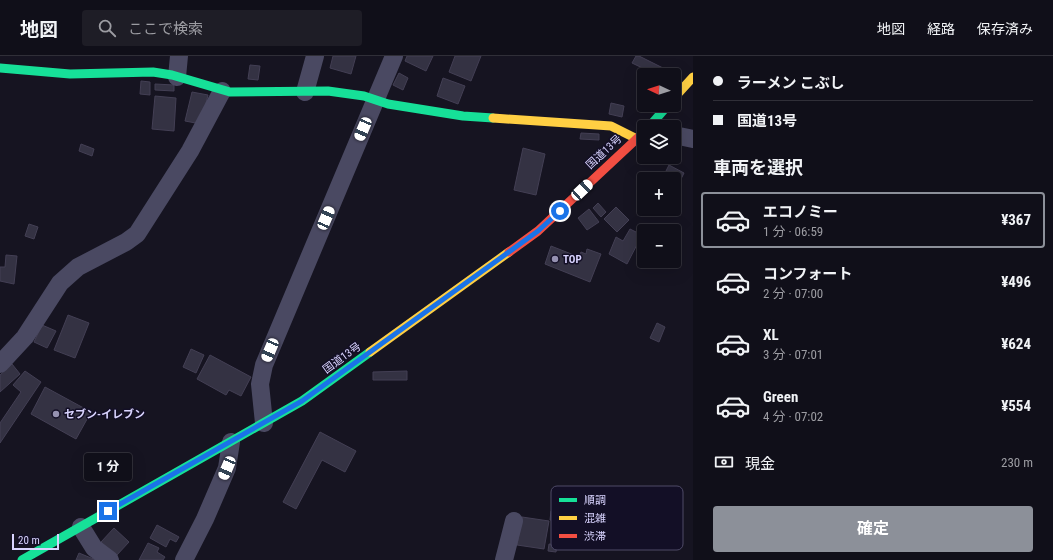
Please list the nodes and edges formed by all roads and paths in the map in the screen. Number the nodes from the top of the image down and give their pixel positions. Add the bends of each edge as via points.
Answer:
1 (179, 56) edge
2 (315, 56) edge
3 (394, 56) edge
4 (0, 68) edge
5 (693, 76) edge
6 (177, 77) junction
7 (681, 90) edge
8 (222, 91) junction
9 (305, 92) junction
10 (375, 100) junction
11 (662, 112) edge
12 (656, 120) edge
13 (681, 136) edge
14 (637, 139) joint
15 (693, 139) edge
16 (0, 364) edge
17 (264, 423) junction
18 (231, 442) junction
19 (514, 521) dead end
20 (81, 527) junction
21 (22, 560) edge
22 (110, 560) edge
23 (184, 560) edge
24 (504, 560) edge

1 - 6 street
2 - 9 street
3 - 10 street
4 - 6 main road via 45,74 154,72
5 - 7 main road
6 - 8 main road
8 - 9 main road
8 - 16 street via 190,151 137,234 78,267 60,283 25,337
9 - 10 main road via 328,91
10 - 14 main road via 463,116 611,126
10 - 17 street via 264,365 260,384
11 - 12 main road, 国道13号
13 - 15 street
14 - 17 main road, 国道13号 via 538,231 302,401
17 - 18 main road, 国道13号
18 - 20 main road, 国道13号
18 - 23 street via 227,468
19 - 24 street
20 - 21 main road, 国道13号
20 - 22 street via 94,548

